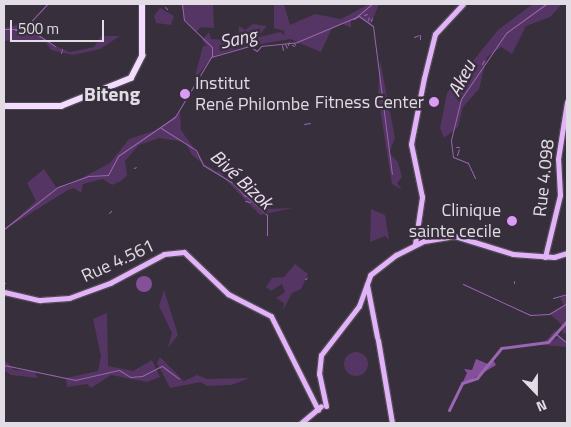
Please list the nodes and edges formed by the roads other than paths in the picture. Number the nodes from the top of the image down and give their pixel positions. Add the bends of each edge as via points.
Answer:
1 (142, 4) edge
2 (464, 4) edge
3 (567, 102) edge
4 (4, 106) edge
5 (415, 244) junction
6 (567, 254) edge
7 (545, 256) junction
8 (367, 285) junction
9 (4, 292) edge
10 (321, 407) junction
11 (302, 423) edge
12 (392, 423) edge

1 - 4 highway via 141,61 131,78 62,106
2 - 5 main road via 434,37 412,135 412,153 422,197
3 - 7 main road, Rue 4.098 via 558,159 560,195
5 - 7 main road via 455,236 499,251
5 - 8 main road via 372,273
6 - 7 main road
8 - 10 main road via 359,306 321,354 319,374 325,399
8 - 12 main road
9 - 10 main road, Rue 4.561 via 40,300 68,298 104,285 164,254 184,252 228,294 271,316
10 - 11 main road

